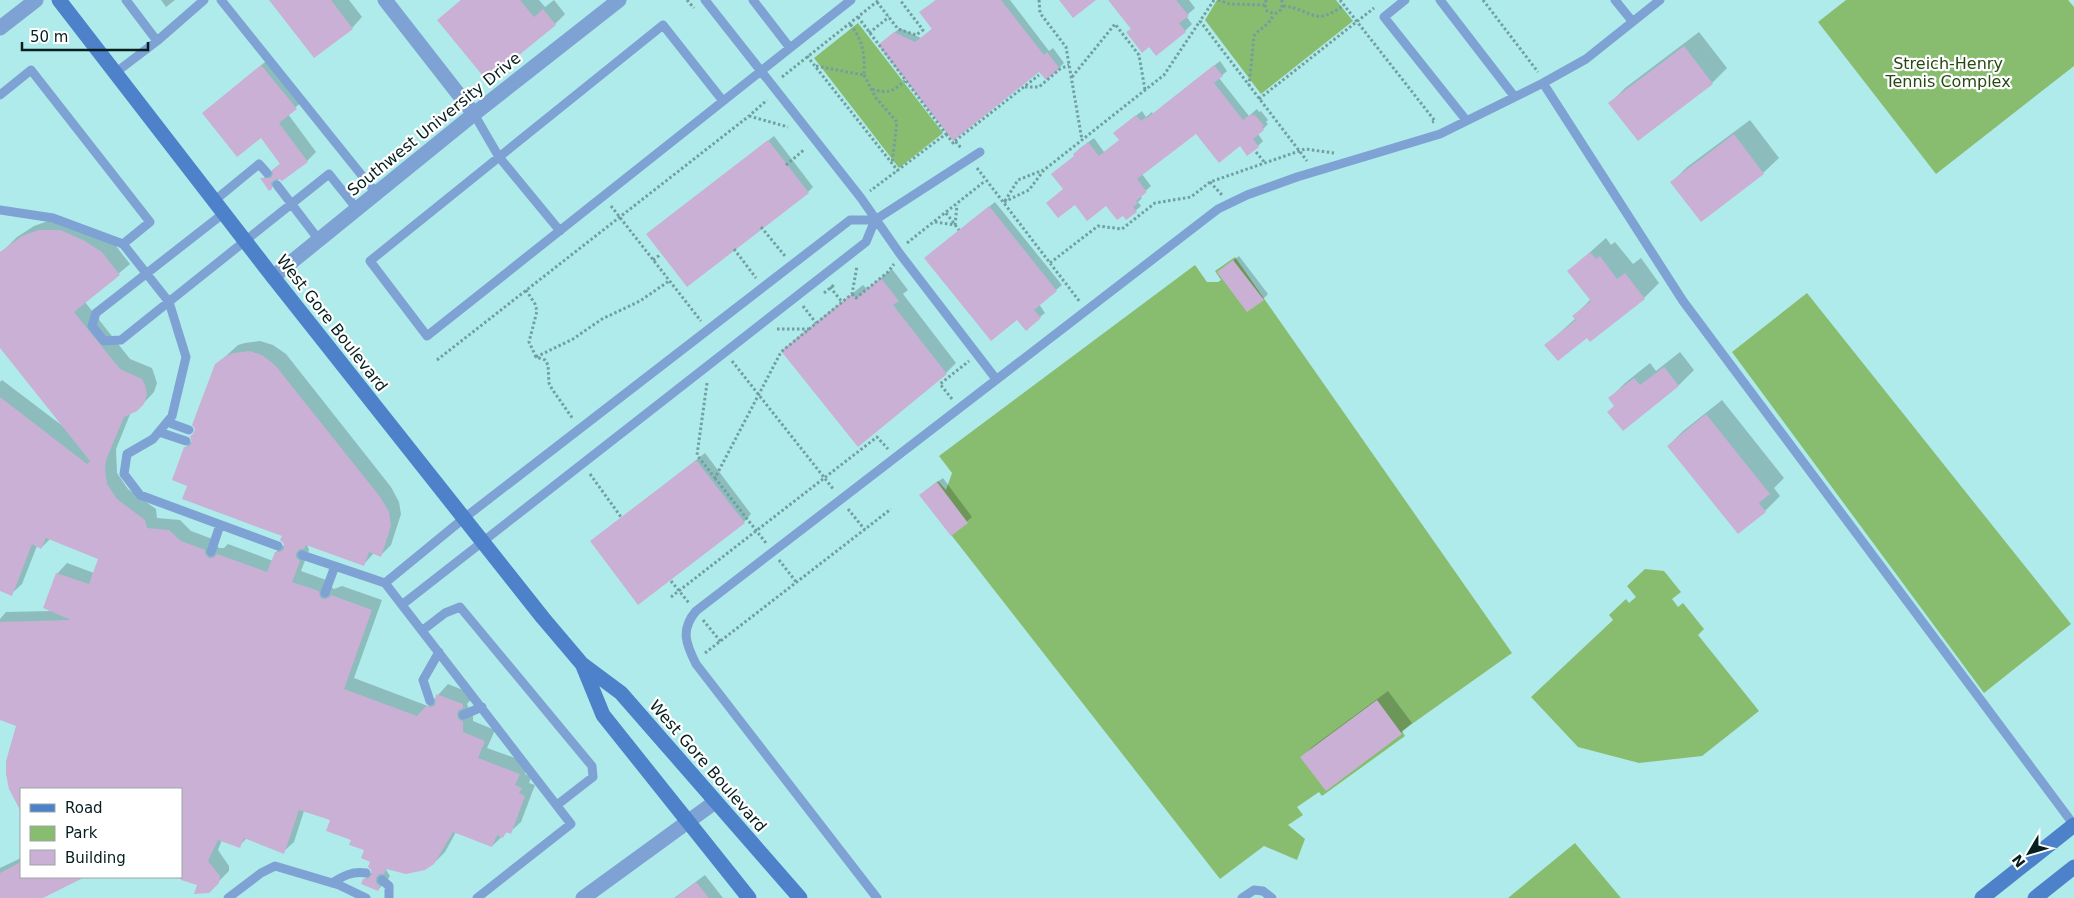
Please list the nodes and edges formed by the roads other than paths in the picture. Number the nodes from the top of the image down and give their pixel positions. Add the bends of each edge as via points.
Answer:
1 (36, 0) edge
2 (59, 0) edge
3 (126, 0) edge
4 (204, 0) edge
5 (221, 0) edge
6 (385, 0) edge
7 (619, 0) edge
8 (706, 0) edge
9 (753, 0) edge
10 (851, 0) edge
11 (1405, 0) edge
12 (1440, 0) edge
13 (1615, 0) edge
14 (1660, 0) edge
15 (1632, 22) junction
16 (0, 28) edge
17 (157, 41) junction
18 (790, 48) junction
19 (761, 70) junction
20 (115, 73) junction
21 (1543, 83) junction
22 (0, 95) edge
23 (1514, 96) junction
24 (723, 100) junction
25 (474, 114) junction
26 (1466, 120) junction
27 (980, 152) dead end
28 (500, 156) junction
29 (267, 174) dead end
30 (276, 185) dead end
31 (376, 193) junction
32 (214, 201) junction
33 (291, 204) junction
34 (357, 208) junction
35 (0, 210) edge
36 (224, 213) junction
37 (875, 220) junction
38 (560, 231) junction
39 (245, 240) junction
40 (319, 240) junction
41 (123, 244) junction
42 (146, 274) junction
43 (273, 277) junction
44 (169, 302) junction
45 (996, 379) junction
46 (167, 422) junction
47 (190, 430) dead end
48 (159, 432) junction
49 (186, 441) dead end
50 (463, 519) junction
51 (220, 526) junction
52 (481, 542) junction
53 (278, 546) dead end
54 (211, 552) dead end
55 (302, 555) dead end
56 (335, 566) junction
57 (385, 583) junction
58 (324, 593) dead end
59 (403, 604) junction
60 (423, 630) junction
61 (439, 652) junction
62 (582, 664) junction
63 (430, 701) dead end
64 (482, 707) junction
65 (463, 715) dead end
66 (715, 802) junction
67 (557, 805) junction
68 (689, 821) junction
69 (2074, 825) edge
70 (2074, 867) edge
71 (366, 873) dead end
72 (382, 880) dead end
73 (332, 884) junction
74 (228, 898) edge
75 (366, 898) edge
76 (389, 898) edge
77 (477, 898) edge
78 (582, 898) edge
79 (749, 898) edge
80 (800, 898) edge
81 (877, 898) edge
82 (1242, 898) edge
83 (1272, 898) edge
84 (1982, 898) edge
85 (2035, 898) edge

1 - 16 street
2 - 20 main road, West Gore Boulevard
3 - 17 lane
4 - 17 lane
5 - 31 lane
6 - 25 street
7 - 25 street, Southwest University Drive
8 - 19 lane
9 - 18 lane
10 - 18 lane
11 - 26 lane via 1384,17
12 - 23 lane
13 - 15 lane
14 - 15 lane
15 - 21 lane via 1586,59
17 - 20 lane
18 - 19 lane
19 - 24 lane
19 - 37 lane
20 - 32 main road, West Gore Boulevard
21 - 23 lane
21 - 69 lane via 1683,301
22 - 41 lane via 31,70 150,222
23 - 26 lane
24 - 28 lane via 663,25
24 - 38 lane
25 - 28 lane
25 - 31 street, Southwest University Drive
26 - 45 lane via 1440,134 1247,195 1218,210
27 - 37 lane
28 - 38 lane
28 - 38 lane via 370,261 428,336
29 - 32 lane via 259,164
30 - 33 lane
31 - 34 street, Southwest University Drive
32 - 36 main road, West Gore Boulevard
33 - 34 lane via 329,174
33 - 39 lane
33 - 40 lane
34 - 40 street, Southwest University Drive
35 - 41 lane via 53,218
36 - 39 main road, West Gore Boulevard
36 - 42 lane
37 - 45 lane
37 - 50 lane via 850,220
37 - 52 lane via 866,242
39 - 43 main road, West Gore Boulevard
39 - 44 lane
40 - 43 street, Southwest University Drive
41 - 42 lane
42 - 44 lane
42 - 44 lane via 96,313 92,326 104,341 121,340
43 - 50 main road, West Gore Boulevard
44 - 46 lane via 186,357 172,416
45 - 81 lane via 688,620 687,646 696,664
46 - 47 lane
46 - 48 lane
48 - 49 lane
48 - 51 lane via 128,454 124,474 140,495
50 - 52 main road, West Gore Boulevard
50 - 57 lane
51 - 53 lane
51 - 54 lane
52 - 59 lane
52 - 62 main road, West Gore Boulevard
55 - 56 lane
56 - 57 lane
56 - 58 lane
57 - 59 lane
59 - 60 lane
60 - 61 lane
60 - 67 lane via 460,607 592,766 592,776
61 - 63 lane via 424,680
61 - 64 lane
62 - 66 main road, West Gore Boulevard via 621,693
62 - 68 main road, West Gore Boulevard via 602,715
64 - 65 lane
64 - 67 lane
66 - 68 street
66 - 80 main road, West Gore Boulevard
67 - 77 lane via 571,824
68 - 78 street
68 - 79 main road, West Gore Boulevard
69 - 84 main road
70 - 85 main road
71 - 73 lane via 355,872
72 - 76 lane via 390,886
73 - 74 lane via 275,866
73 - 75 lane
82 - 83 lane via 1254,890 1263,891

